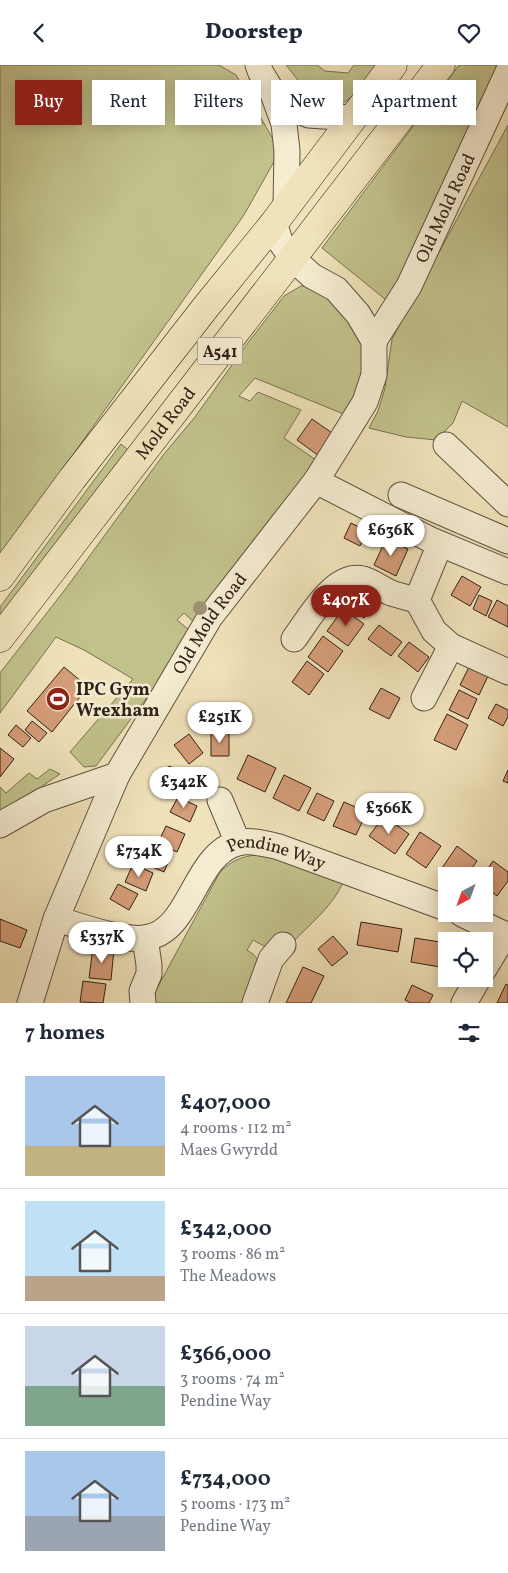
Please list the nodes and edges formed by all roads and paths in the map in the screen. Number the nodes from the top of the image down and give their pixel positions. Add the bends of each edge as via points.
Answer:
1 (258, 65) edge
2 (393, 65) edge
3 (441, 65) edge
4 (508, 72) edge
5 (271, 89) edge
6 (343, 117) edge
7 (352, 118) junction
8 (284, 125) edge
9 (280, 215) junction
10 (292, 258) junction
11 (374, 341) junction
12 (446, 445) dead end
13 (316, 481) junction
14 (401, 495) dead end
15 (508, 504) edge
16 (508, 540) edge
17 (440, 544) junction
18 (502, 570) edge
19 (0, 577) edge
20 (417, 600) junction
21 (298, 627) dead end
22 (0, 639) edge
23 (451, 647) junction
24 (508, 672) edge
25 (424, 698) dead end
26 (117, 775) junction
27 (220, 800) dead end
28 (0, 825) edge
29 (238, 843) junction
30 (438, 905) edge
31 (56, 919) junction
32 (481, 923) edge
33 (506, 935) edge
34 (145, 938) junction
35 (283, 945) dead end
36 (493, 955) edge
37 (473, 987) edge
38 (30, 1003) edge
39 (143, 1003) edge
40 (255, 1003) edge
41 (464, 1003) edge

1 - 5 street
2 - 7 main road, A541
3 - 10 main road, Mold Road / A541
4 - 11 street, Old Mold Road via 409,286
6 - 7 street
7 - 9 main road, A541
8 - 9 street via 287,151
9 - 10 street via 280,241
9 - 19 main road, A541 via 72,479
10 - 11 street via 312,276 336,289 358,314
10 - 22 main road, Mold Road / A541
11 - 13 street, Old Mold Road via 374,375 365,402
12 - 15 street
13 - 17 street
13 - 26 street, Old Mold Road via 210,617
14 - 16 street
16 - 18 street
17 - 18 street
17 - 20 street
20 - 21 street via 392,593 363,579 348,579 335,586
20 - 23 street via 434,631
23 - 24 street
23 - 25 street
26 - 28 street via 44,800
26 - 31 street, Old Mold Road
27 - 29 street
29 - 30 street, Pendine Way via 279,847
29 - 34 street, Pendine Way via 221,852 210,864 165,930
31 - 34 street, Pendine Way via 127,939
31 - 38 street, Old Mold Road
32 - 33 street
33 - 36 street
34 - 39 street via 149,974 142,991
35 - 40 street via 271,959
37 - 41 street

